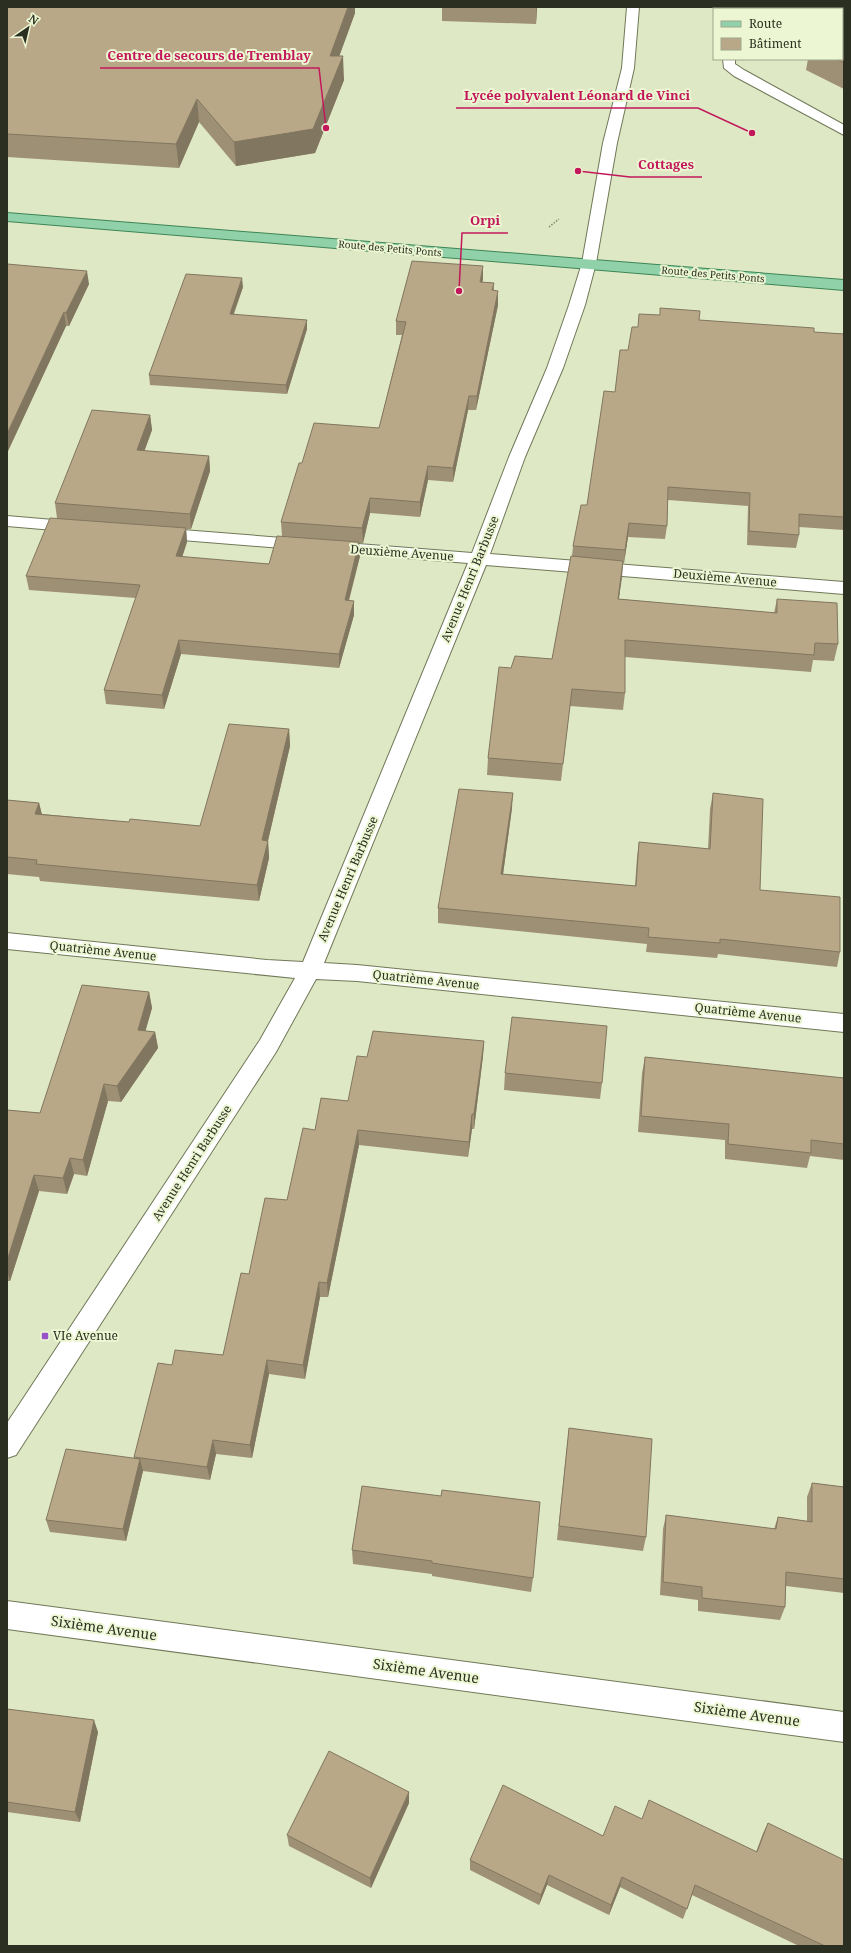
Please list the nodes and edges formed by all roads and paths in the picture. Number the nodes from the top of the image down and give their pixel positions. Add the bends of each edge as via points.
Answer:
1 (633, 7) edge
2 (729, 60) edge
3 (844, 131) edge
4 (561, 214) dead end
5 (7, 218) edge
6 (548, 228) dead end
7 (589, 263) junction
8 (844, 285) edge
9 (7, 521) edge
10 (93, 528) edge
11 (140, 532) edge
12 (479, 559) junction
13 (844, 588) edge
14 (7, 941) edge
15 (310, 970) junction
16 (844, 1023) edge
17 (7, 1446) edge
18 (7, 1615) edge
19 (844, 1727) edge

1 - 7 street, Avenue Henri Barbusse via 628,68 610,143
2 - 3 street via 729,65 739,73
4 - 6 path
5 - 7 main road, Route des Petits Ponts
7 - 8 main road, Route des Petits Ponts
7 - 12 street, Avenue Henri Barbusse via 557,361 517,457
9 - 10 street
11 - 12 street, Deuxième Avenue
12 - 13 street, Deuxième Avenue
12 - 15 street, Avenue Henri Barbusse
14 - 15 street, Quatrième Avenue via 267,968
15 - 16 street, Quatrième Avenue
15 - 17 street, Avenue Henri Barbusse via 268,1046
18 - 19 street, Sixième Avenue

